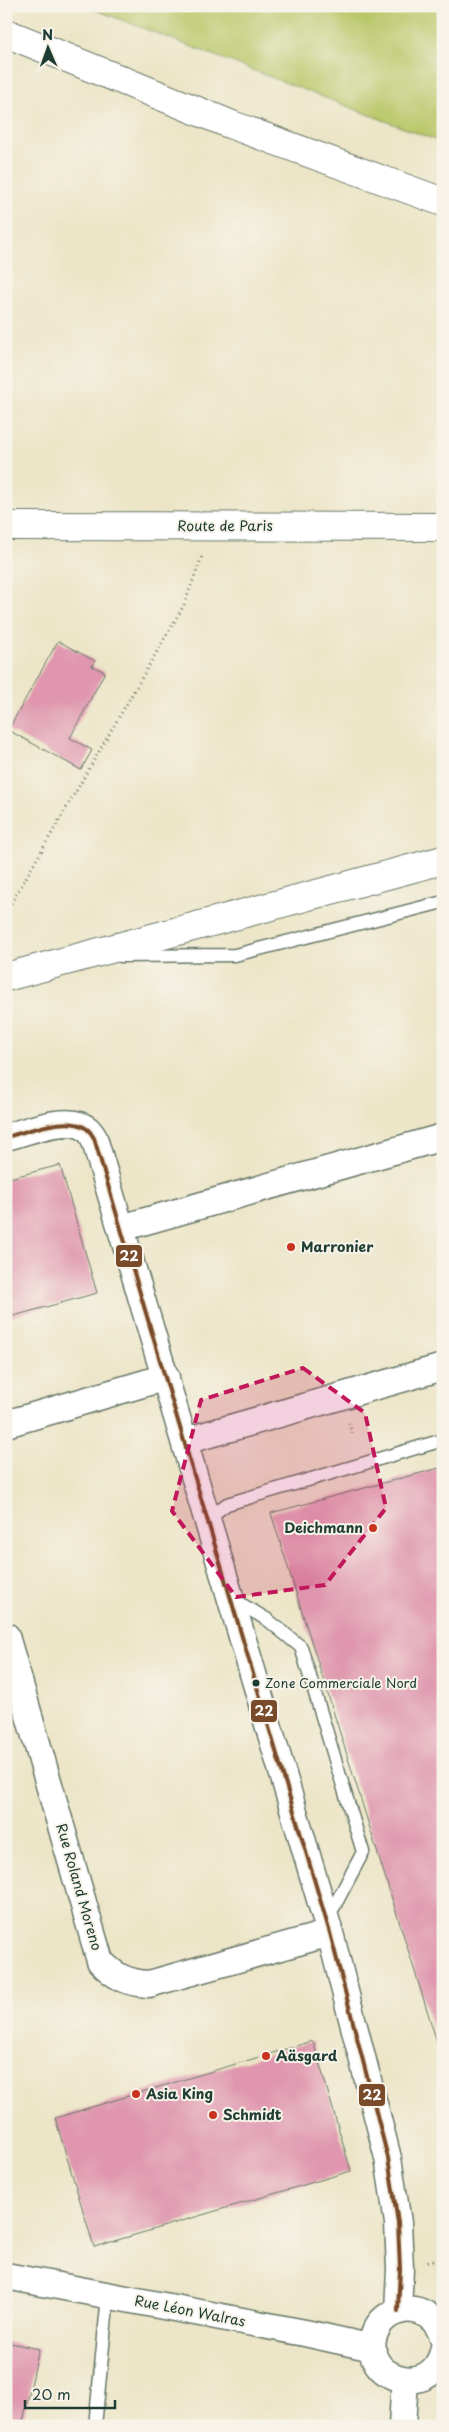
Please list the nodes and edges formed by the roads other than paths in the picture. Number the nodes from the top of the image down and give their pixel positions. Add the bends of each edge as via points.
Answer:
1 (6, 33) edge
2 (443, 202) edge
3 (6, 526) edge
4 (443, 527) edge
5 (443, 860) edge
6 (443, 902) edge
7 (88, 956) junction
8 (6, 978) edge
9 (6, 1137) edge
10 (443, 1137) edge
11 (121, 1228) junction
12 (443, 1367) edge
13 (166, 1377) junction
14 (6, 1424) edge
15 (443, 1440) edge
16 (185, 1441) junction
17 (208, 1518) junction
18 (232, 1599) junction
19 (6, 1636) edge
20 (328, 1927) junction
21 (6, 2276) edge
22 (108, 2296) junction
23 (398, 2311) junction
24 (443, 2338) edge
25 (373, 2348) junction
26 (443, 2351) edge
27 (405, 2380) junction
28 (94, 2426) edge
29 (402, 2426) edge

1 - 2 main road via 232,125
3 - 4 main road, Route de Paris
5 - 7 main road
6 - 7 lane via 235,955
7 - 8 main road
9 - 11 street via 60,1123 76,1123 87,1128 94,1138
10 - 11 street
11 - 13 street
12 - 16 street
13 - 14 street
13 - 16 street
15 - 17 lane via 227,1504
16 - 17 street
17 - 18 street
18 - 20 street
18 - 20 lane via 268,1620 301,1647 363,1852
19 - 20 street, Rue Roland Moreno via 100,1961 113,1975 149,1984
20 - 23 street via 388,2158 398,2223
21 - 22 street, Rue Léon Walras
22 - 25 street, Rue Léon Walras
22 - 28 lane
23 - 24 street via 411,2309 426,2315 438,2326
23 - 25 street via 379,2324
25 - 27 street via 383,2370
26 - 27 street via 436,2367 428,2374
27 - 29 street

